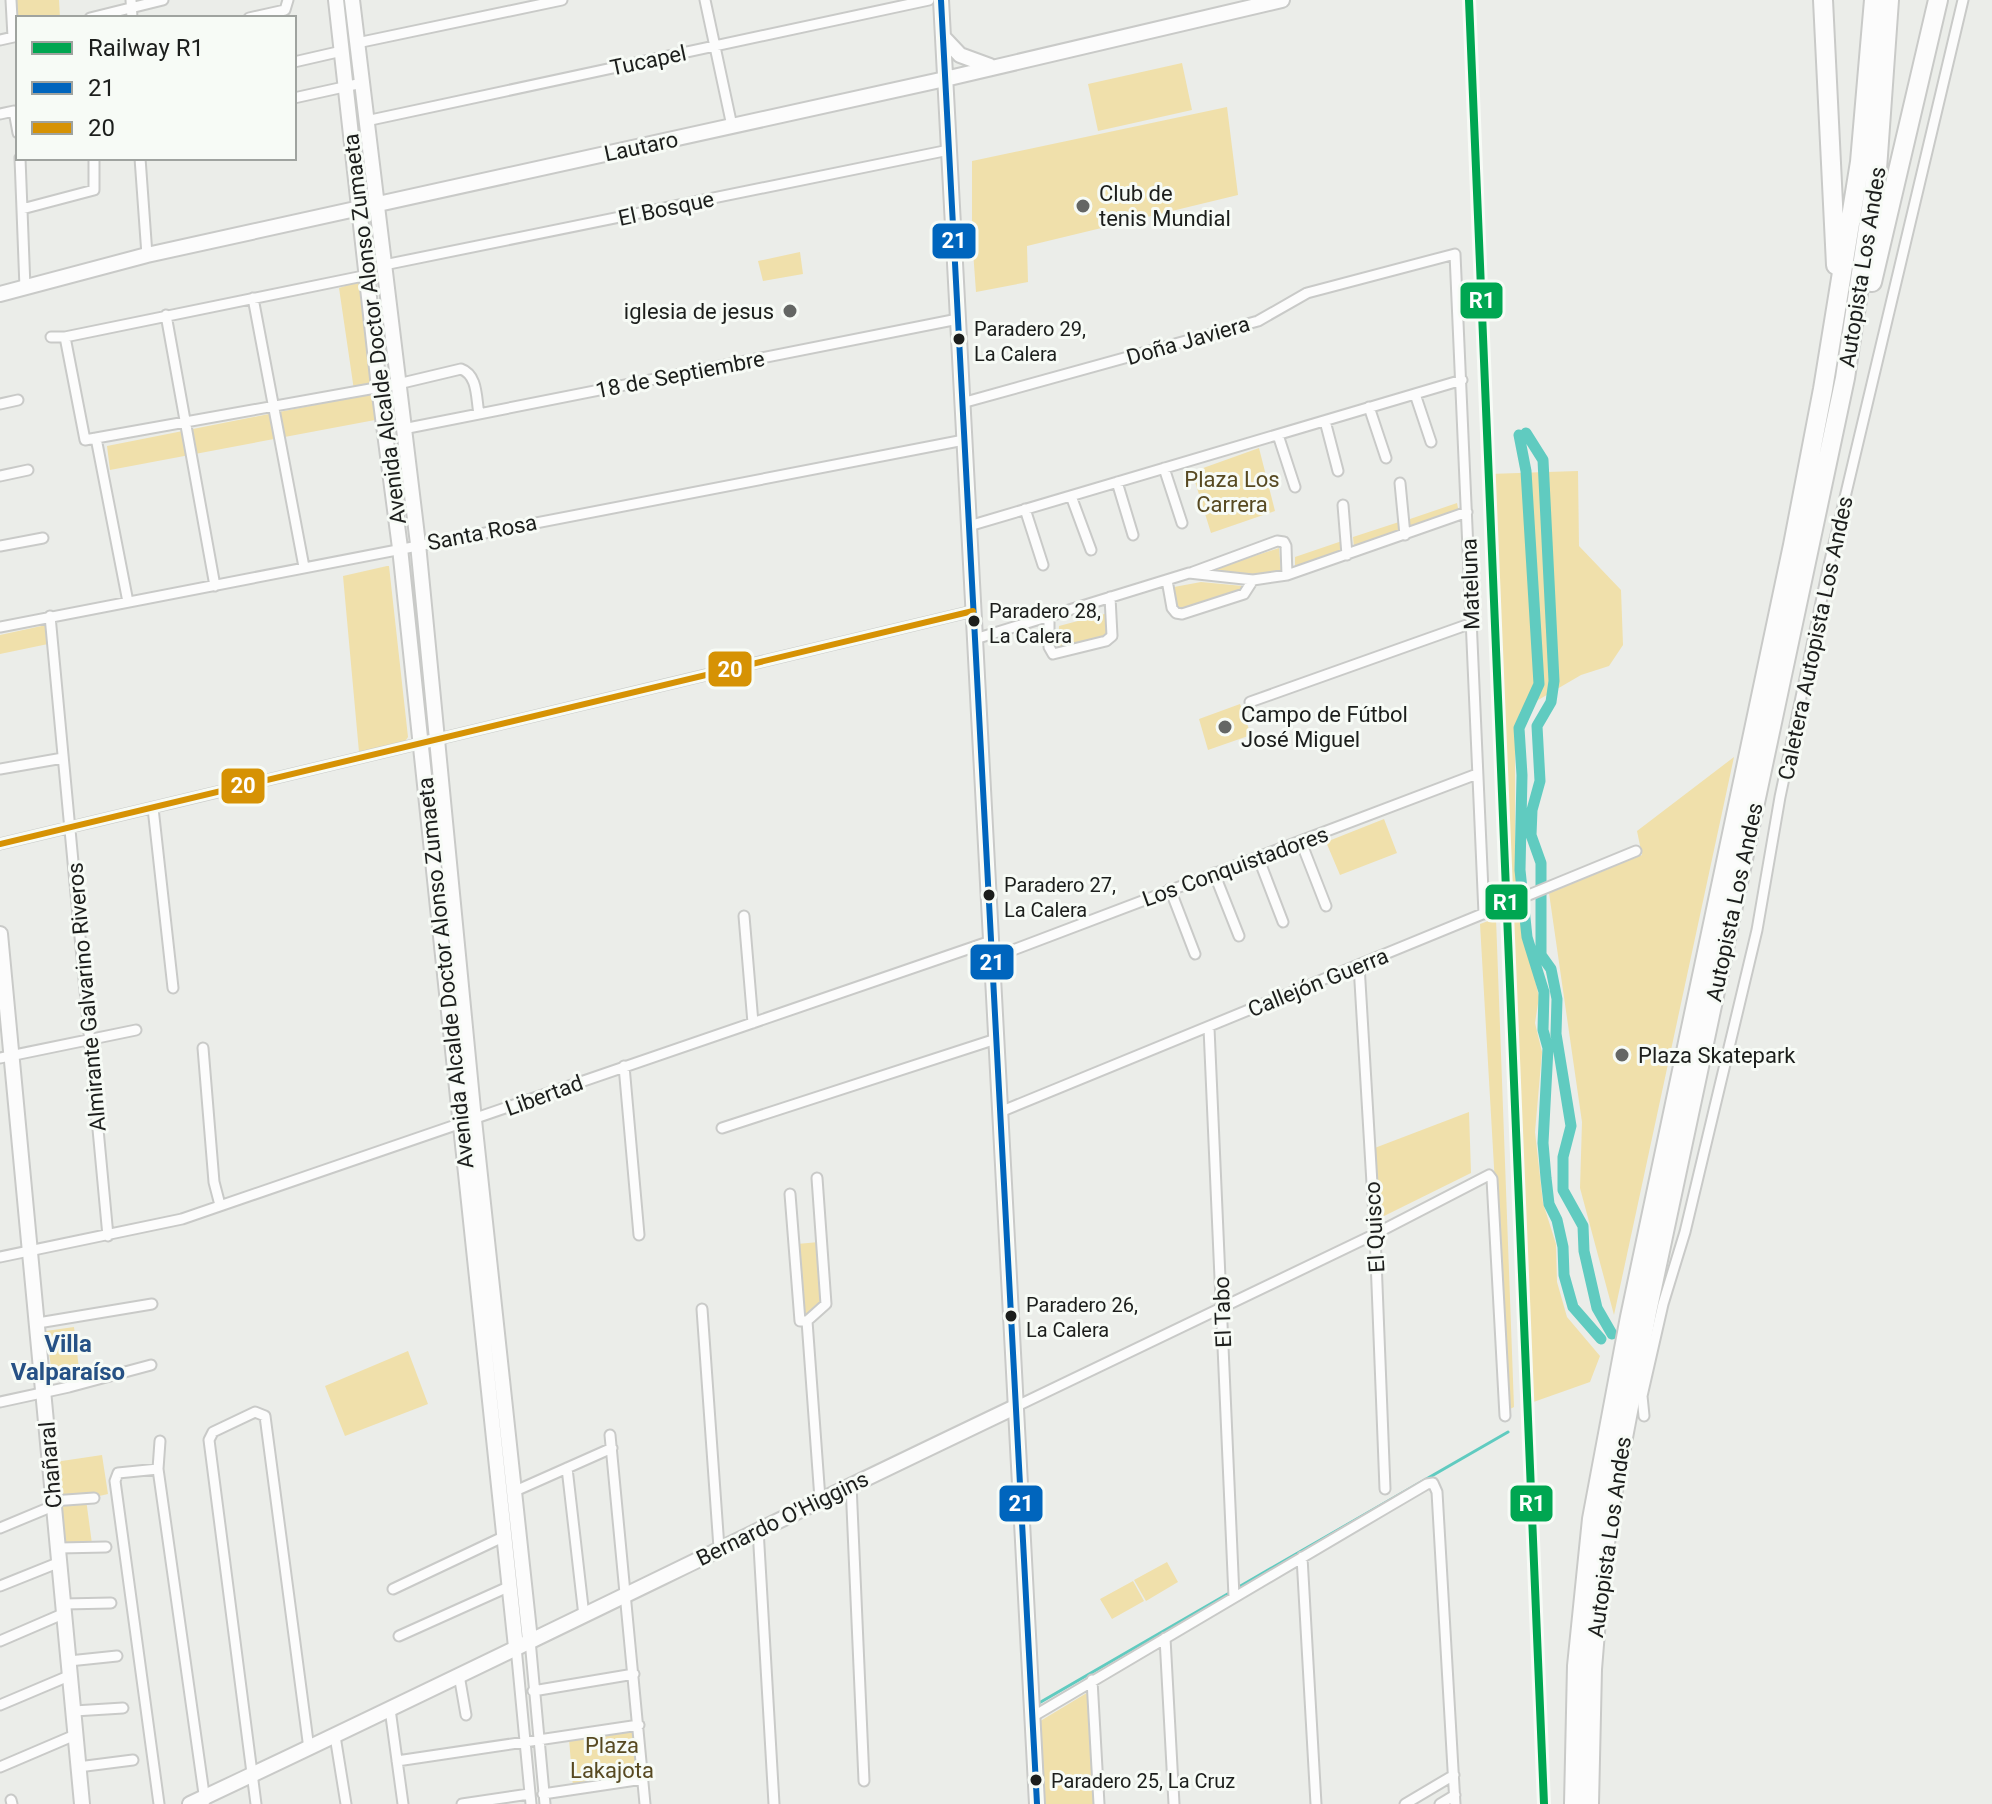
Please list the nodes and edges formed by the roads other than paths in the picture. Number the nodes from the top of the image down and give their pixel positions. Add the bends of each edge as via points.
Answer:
1 (11, 0) edge
2 (163, 0) edge
3 (288, 0) edge
4 (336, 0) edge
5 (352, 0) edge
6 (562, 0) edge
7 (705, 0) edge
8 (929, 0) edge
9 (941, 0) edge
10 (1282, 0) edge
11 (1823, 0) edge
12 (1874, 0) edge
13 (1889, 0) edge
14 (1938, 0) edge
15 (1963, 0) edge
16 (132, 8) edge
17 (98, 16) edge
18 (258, 16) edge
19 (16, 36) edge
20 (943, 37) junction
21 (0, 40) edge
22 (357, 43) junction
23 (715, 46) junction
24 (342, 51) junction
25 (296, 62) edge
26 (990, 67) junction
27 (945, 79) junction
28 (362, 83) junction
29 (345, 86) junction
30 (296, 98) edge
31 (0, 114) edge
32 (366, 121) junction
33 (16, 122) edge
34 (732, 126) junction
35 (949, 150) junction
36 (20, 160) edge
37 (94, 160) edge
38 (140, 160) edge
39 (376, 204) junction
40 (361, 207) junction
41 (22, 209) junction
42 (1455, 254) joint
43 (147, 255) junction
44 (384, 265) junction
45 (368, 275) junction
46 (25, 288) junction
47 (0, 294) edge
48 (253, 298) junction
49 (1836, 310) junction
50 (166, 315) junction
51 (958, 319) junction
52 (51, 337) dead end
53 (65, 337) junction
54 (1845, 378) junction
55 (1462, 380) junction
56 (398, 384) junction
57 (379, 387) junction
58 (1415, 394) junction
59 (18, 400) dead end
60 (962, 403) junction
61 (0, 404) edge
62 (274, 406) junction
63 (1369, 407) junction
64 (479, 414) junction
65 (1325, 421) junction
66 (186, 422) junction
67 (403, 429) junction
68 (1278, 435) junction
69 (91, 439) junction
70 (964, 440) junction
71 (1431, 442) dead end
72 (1386, 458) dead end
73 (1164, 468) junction
74 (28, 470) dead end
75 (1338, 471) dead end
76 (0, 476) edge
77 (1117, 482) junction
78 (1400, 483) dead end
79 (1295, 487) dead end
80 (1071, 496) junction
81 (1343, 505) dead end
82 (1025, 509) junction
83 (1467, 512) junction
84 (1182, 523) dead end
85 (969, 526) junction
86 (1133, 535) dead end
87 (1405, 535) junction
88 (43, 538) dead end
89 (418, 544) junction
90 (0, 546) edge
91 (400, 548) junction
92 (1091, 550) dead end
93 (1347, 555) junction
94 (1043, 565) dead end
95 (304, 567) junction
96 (1189, 573) junction
97 (1287, 575) junction
98 (1167, 580) junction
99 (1253, 580) junction
100 (215, 586) junction
101 (1110, 597) junction
102 (128, 602) junction
103 (973, 611) junction
104 (1049, 614) junction
105 (50, 616) junction
106 (1472, 623) junction
107 (0, 627) edge
108 (975, 639) junction
109 (1250, 702) dead end
110 (438, 740) junction
111 (420, 744) junction
112 (63, 758) junction
113 (0, 769) edge
114 (1477, 774) junction
115 (153, 808) junction
116 (70, 828) junction
117 (1301, 842) junction
118 (0, 844) edge
119 (1636, 851) dead end
120 (1258, 857) junction
121 (1214, 873) junction
122 (1170, 889) junction
123 (1326, 906) dead end
124 (1484, 914) junction
125 (744, 916) dead end
126 (1283, 922) dead end
127 (0, 934) edge
128 (1239, 936) dead end
129 (991, 941) junction
130 (1195, 954) dead end
131 (992, 958) junction
132 (1359, 965) junction
133 (173, 988) dead end
134 (753, 1023) junction
135 (1209, 1028) junction
136 (136, 1030) dead end
137 (996, 1039) junction
138 (90, 1041) junction
139 (203, 1048) dead end
140 (6, 1057) edge
141 (624, 1066) junction
142 (1000, 1112) junction
143 (468, 1122) junction
144 (722, 1128) dead end
145 (817, 1178) dead end
146 (790, 1194) dead end
147 (220, 1205) junction
148 (1375, 1234) junction
149 (639, 1235) dead end
150 (108, 1236) junction
151 (29, 1252) junction
152 (0, 1257) edge
153 (152, 1304) dead end
154 (1221, 1306) junction
155 (702, 1309) dead end
156 (807, 1321) junction
157 (38, 1323) junction
158 (151, 1365) dead end
159 (44, 1393) junction
160 (0, 1402) edge
161 (1015, 1407) junction
162 (1505, 1416) dead end
163 (1644, 1416) dead end
164 (610, 1435) dead end
165 (160, 1441) dead end
166 (612, 1448) junction
167 (567, 1468) junction
168 (158, 1469) junction
169 (851, 1484) junction
170 (1385, 1489) dead end
171 (513, 1492) junction
172 (94, 1498) dead end
173 (820, 1499) junction
174 (52, 1504) junction
175 (0, 1528) edge
176 (758, 1529) junction
177 (503, 1537) junction
178 (106, 1547) dead end
179 (719, 1548) junction
180 (59, 1555) junction
181 (1302, 1557) junction
182 (0, 1586) edge
183 (508, 1587) junction
184 (393, 1589) dead end
185 (627, 1594) junction
186 (1234, 1597) junction
187 (111, 1603) dead end
188 (64, 1608) junction
189 (584, 1616) junction
190 (399, 1636) dead end
191 (1165, 1638) junction
192 (0, 1641) edge
193 (523, 1644) junction
194 (117, 1656) dead end
195 (70, 1668) junction
196 (634, 1674) junction
197 (459, 1675) junction
198 (1092, 1680) junction
199 (533, 1691) junction
200 (0, 1705) edge
201 (123, 1708) dead end
202 (390, 1709) junction
203 (74, 1711) junction
204 (466, 1715) dead end
205 (1032, 1717) junction
206 (639, 1725) junction
207 (75, 1735) junction
208 (335, 1736) junction
209 (537, 1739) junction
210 (523, 1743) junction
211 (309, 1749) junction
212 (133, 1760) dead end
213 (397, 1761) junction
214 (0, 1767) edge
215 (78, 1767) junction
216 (253, 1775) junction
217 (1454, 1775) junction
218 (643, 1779) junction
219 (864, 1781) dead end
220 (530, 1799) edge
221 (544, 1799) edge
222 (1455, 1800) edge
223 (205, 1801) edge
224 (82, 1804) edge
225 (159, 1804) edge
226 (190, 1804) edge
227 (256, 1804) edge
228 (346, 1804) edge
229 (403, 1804) edge
230 (462, 1804) edge
231 (645, 1804) edge
232 (774, 1804) edge
233 (1037, 1804) edge
234 (1099, 1804) edge
235 (1174, 1804) edge
236 (1316, 1804) edge
237 (1405, 1804) edge
238 (1440, 1804) edge
239 (1574, 1804) edge
240 (1589, 1804) edge

1 - 19 street
2 - 16 street
3 - 18 street via 285,10
4 - 24 street, Avenida Alcalde Doctor Alonso Zumaeta
5 - 22 street, Avenida Alcalde Doctor Alonso Zumaeta
6 - 22 street
7 - 23 street
8 - 23 street, Tucapel
9 - 20 street
10 - 26 street, Lautaro
11 - 49 highway
12 - 49 highway, Autopista Los Andes via 1860,162
13 - 54 highway, Autopista Los Andes via 1877,169
14 - 54 highway via 1884,237
15 - 163 street, Caletera Autopista Los Andes via 1828,569 1757,930 1663,1304 1642,1396
16 - 17 street
19 - 21 street
20 - 26 street via 960,55
20 - 27 street
22 - 28 street, Avenida Alcalde Doctor Alonso Zumaeta
23 - 32 street, Tucapel
23 - 34 street
24 - 25 street
24 - 29 street, Avenida Alcalde Doctor Alonso Zumaeta
26 - 27 street, Lautaro
27 - 34 street, Lautaro
27 - 35 street
28 - 29 street
28 - 32 street, Avenida Alcalde Doctor Alonso Zumaeta
29 - 30 street
29 - 40 street, Avenida Alcalde Doctor Alonso Zumaeta
31 - 33 street via 14,111
32 - 39 street, Avenida Alcalde Doctor Alonso Zumaeta
34 - 39 street, Lautaro
35 - 44 street, El Bosque
35 - 51 street
36 - 41 street
37 - 41 street via 94,190
38 - 43 street
39 - 40 street, Lautaro
39 - 44 street, Avenida Alcalde Doctor Alonso Zumaeta
40 - 43 street, Lautaro
40 - 45 street, Avenida Alcalde Doctor Alonso Zumaeta
41 - 46 street
42 - 55 street, Mateluna
42 - 60 street, Doña Javiera via 1307,293 1258,321
43 - 46 street, Lautaro
44 - 56 street, Avenida Alcalde Doctor Alonso Zumaeta
45 - 48 street
45 - 57 street, Avenida Alcalde Doctor Alonso Zumaeta
46 - 47 street, Lautaro
48 - 50 street
48 - 62 street
49 - 239 highway, Autopista Los Andes via 1796,530 1599,1479 1580,1629
50 - 53 street
50 - 66 street
51 - 60 street
51 - 64 street, 18 de Septiembre
52 - 53 street
53 - 69 street
54 - 240 highway, Autopista Los Andes via 1611,1500 1592,1658
55 - 58 street
55 - 83 street, Mateluna
56 - 57 street
56 - 64 street via 461,369 473,379
56 - 67 street, Avenida Alcalde Doctor Alonso Zumaeta
57 - 62 street
57 - 91 street, Avenida Alcalde Doctor Alonso Zumaeta
58 - 63 street
58 - 71 street
59 - 61 street
60 - 70 street
62 - 66 street
62 - 95 street
63 - 65 street
63 - 72 street
64 - 67 street, 18 de Septiembre
65 - 68 street
65 - 75 street
66 - 69 street
66 - 100 street
67 - 89 street, Avenida Alcalde Doctor Alonso Zumaeta
68 - 73 street
68 - 79 street
69 - 102 street
70 - 85 street
70 - 89 street, Santa Rosa
73 - 77 street
73 - 84 street
74 - 76 street
77 - 80 street
77 - 86 street
78 - 87 street
80 - 82 street
80 - 92 street
81 - 93 street
82 - 85 street
82 - 94 street
83 - 87 street
83 - 106 street, Mateluna
85 - 103 street
87 - 93 street
88 - 90 street
89 - 91 street, Santa Rosa
89 - 110 street, Avenida Alcalde Doctor Alonso Zumaeta
91 - 95 street, Santa Rosa
91 - 111 street, Avenida Alcalde Doctor Alonso Zumaeta
93 - 97 street
95 - 100 street, Santa Rosa
96 - 97 street via 1277,541 1286,546
96 - 98 street
96 - 99 street
97 - 99 street
98 - 99 street via 1172,608 1182,614 1244,594
98 - 101 street
100 - 102 street, Santa Rosa
101 - 104 street
101 - 104 street via 1112,636 1106,641 1053,654
102 - 105 street, Santa Rosa
103 - 108 street
103 - 110 street
104 - 108 street
105 - 107 street, Santa Rosa
105 - 112 street, Almirante Galvarino Riveros
106 - 109 street
106 - 114 street, Mateluna
108 - 129 street
110 - 111 street
110 - 143 street, Avenida Alcalde Doctor Alonso Zumaeta
111 - 115 street
111 - 143 street, Avenida Alcalde Doctor Alonso Zumaeta
112 - 113 street
112 - 116 street, Almirante Galvarino Riveros
114 - 117 street, Los Conquistadores
114 - 124 street, Mateluna
115 - 116 street
115 - 133 street
116 - 118 street
116 - 138 street, Almirante Galvarino Riveros
117 - 120 street, Los Conquistadores
117 - 123 street
119 - 124 street, Callejón Guerra
120 - 121 street, Los Conquistadores
120 - 126 street
121 - 122 street, Los Conquistadores
121 - 128 street
122 - 130 street
122 - 131 street, Los Conquistadores
124 - 132 street, Callejón Guerra
125 - 134 street
127 - 140 street, Chañaral
129 - 131 street
129 - 134 street, Libertad
131 - 137 street
132 - 135 street, Callejón Guerra
132 - 148 street, El Quisco
134 - 141 street, Libertad
135 - 142 street, Callejón Guerra
135 - 154 street, El Tabo
136 - 138 street
137 - 142 street
137 - 144 street
138 - 140 street
138 - 150 street, Almirante Galvarino Riveros
139 - 147 street
140 - 151 street, Chañaral
141 - 143 street, Libertad
141 - 149 street
142 - 161 street
143 - 147 street, Libertad
143 - 171 street, Avenida Alcalde Doctor Alonso Zumaeta
143 - 177 street, Avenida Alcalde Doctor Alonso Zumaeta
145 - 156 street via 826,1304
146 - 156 street via 800,1321
147 - 150 street, Libertad
148 - 154 street, Bernardo O'Higgins
148 - 162 street, Bernardo O'Higgins via 1490,1176
148 - 170 street, El Quisco
150 - 151 street, Libertad
151 - 152 street, Libertad
151 - 157 street, Chañaral
153 - 157 street
154 - 161 street, Bernardo O'Higgins
154 - 186 street, El Tabo
155 - 179 street
156 - 173 street
157 - 159 street, Chañaral
158 - 159 street
159 - 160 street
159 - 174 street, Chañaral
161 - 169 street, Bernardo O'Higgins
161 - 205 street
164 - 166 street
165 - 168 street
166 - 167 street
166 - 185 street
167 - 171 street
167 - 189 street
168 - 223 street
168 - 225 street via 118,1473 115,1481
169 - 173 street, Bernardo O'Higgins
169 - 219 street
171 - 193 street, Avenida Alcalde Doctor Alonso Zumaeta
172 - 174 street
173 - 176 street, Bernardo O'Higgins
174 - 175 street
174 - 180 street, Chañaral
176 - 179 street, Bernardo O'Higgins
176 - 232 street
177 - 183 street, Avenida Alcalde Doctor Alonso Zumaeta
177 - 184 street
178 - 180 street
179 - 185 street, Bernardo O'Higgins
180 - 182 street
180 - 188 street, Chañaral
181 - 186 street
181 - 217 street via 1433,1483
181 - 236 street
183 - 190 street
183 - 193 street, Avenida Alcalde Doctor Alonso Zumaeta
185 - 189 street, Bernardo O'Higgins
185 - 196 street
186 - 191 street
187 - 188 street
188 - 192 street
188 - 195 street, Chañaral
189 - 193 street, Bernardo O'Higgins
191 - 198 street
191 - 235 street
193 - 197 street, Bernardo O'Higgins
193 - 199 street, Avenida Alcalde Doctor Alonso Zumaeta
193 - 210 street, Avenida Alcalde Doctor Alonso Zumaeta
194 - 195 street
195 - 200 street
195 - 203 street, Chañaral
196 - 199 street
196 - 206 street
197 - 202 street, Bernardo O'Higgins
197 - 204 street
198 - 205 street
198 - 234 street
199 - 209 street, Avenida Alcalde Doctor Alonso Zumaeta
201 - 203 street
202 - 208 street, Bernardo O'Higgins
202 - 213 street
203 - 207 street, Chañaral
205 - 233 street
206 - 209 street
206 - 218 street
207 - 214 street
207 - 215 street, Chañaral
208 - 211 street, Bernardo O'Higgins
208 - 228 street
209 - 210 street
209 - 221 street, Avenida Alcalde Doctor Alonso Zumaeta
210 - 213 street
210 - 220 street, Avenida Alcalde Doctor Alonso Zumaeta
211 - 216 street, Bernardo O'Higgins
211 - 216 street via 265,1416 255,1412 210,1435
212 - 215 street
213 - 229 street
215 - 224 street, Chañaral
216 - 223 street, Bernardo O'Higgins
216 - 227 street
217 - 222 street
217 - 237 street
218 - 221 street
218 - 231 street
220 - 230 street
222 - 238 street
223 - 226 street, Bernardo O'Higgins

